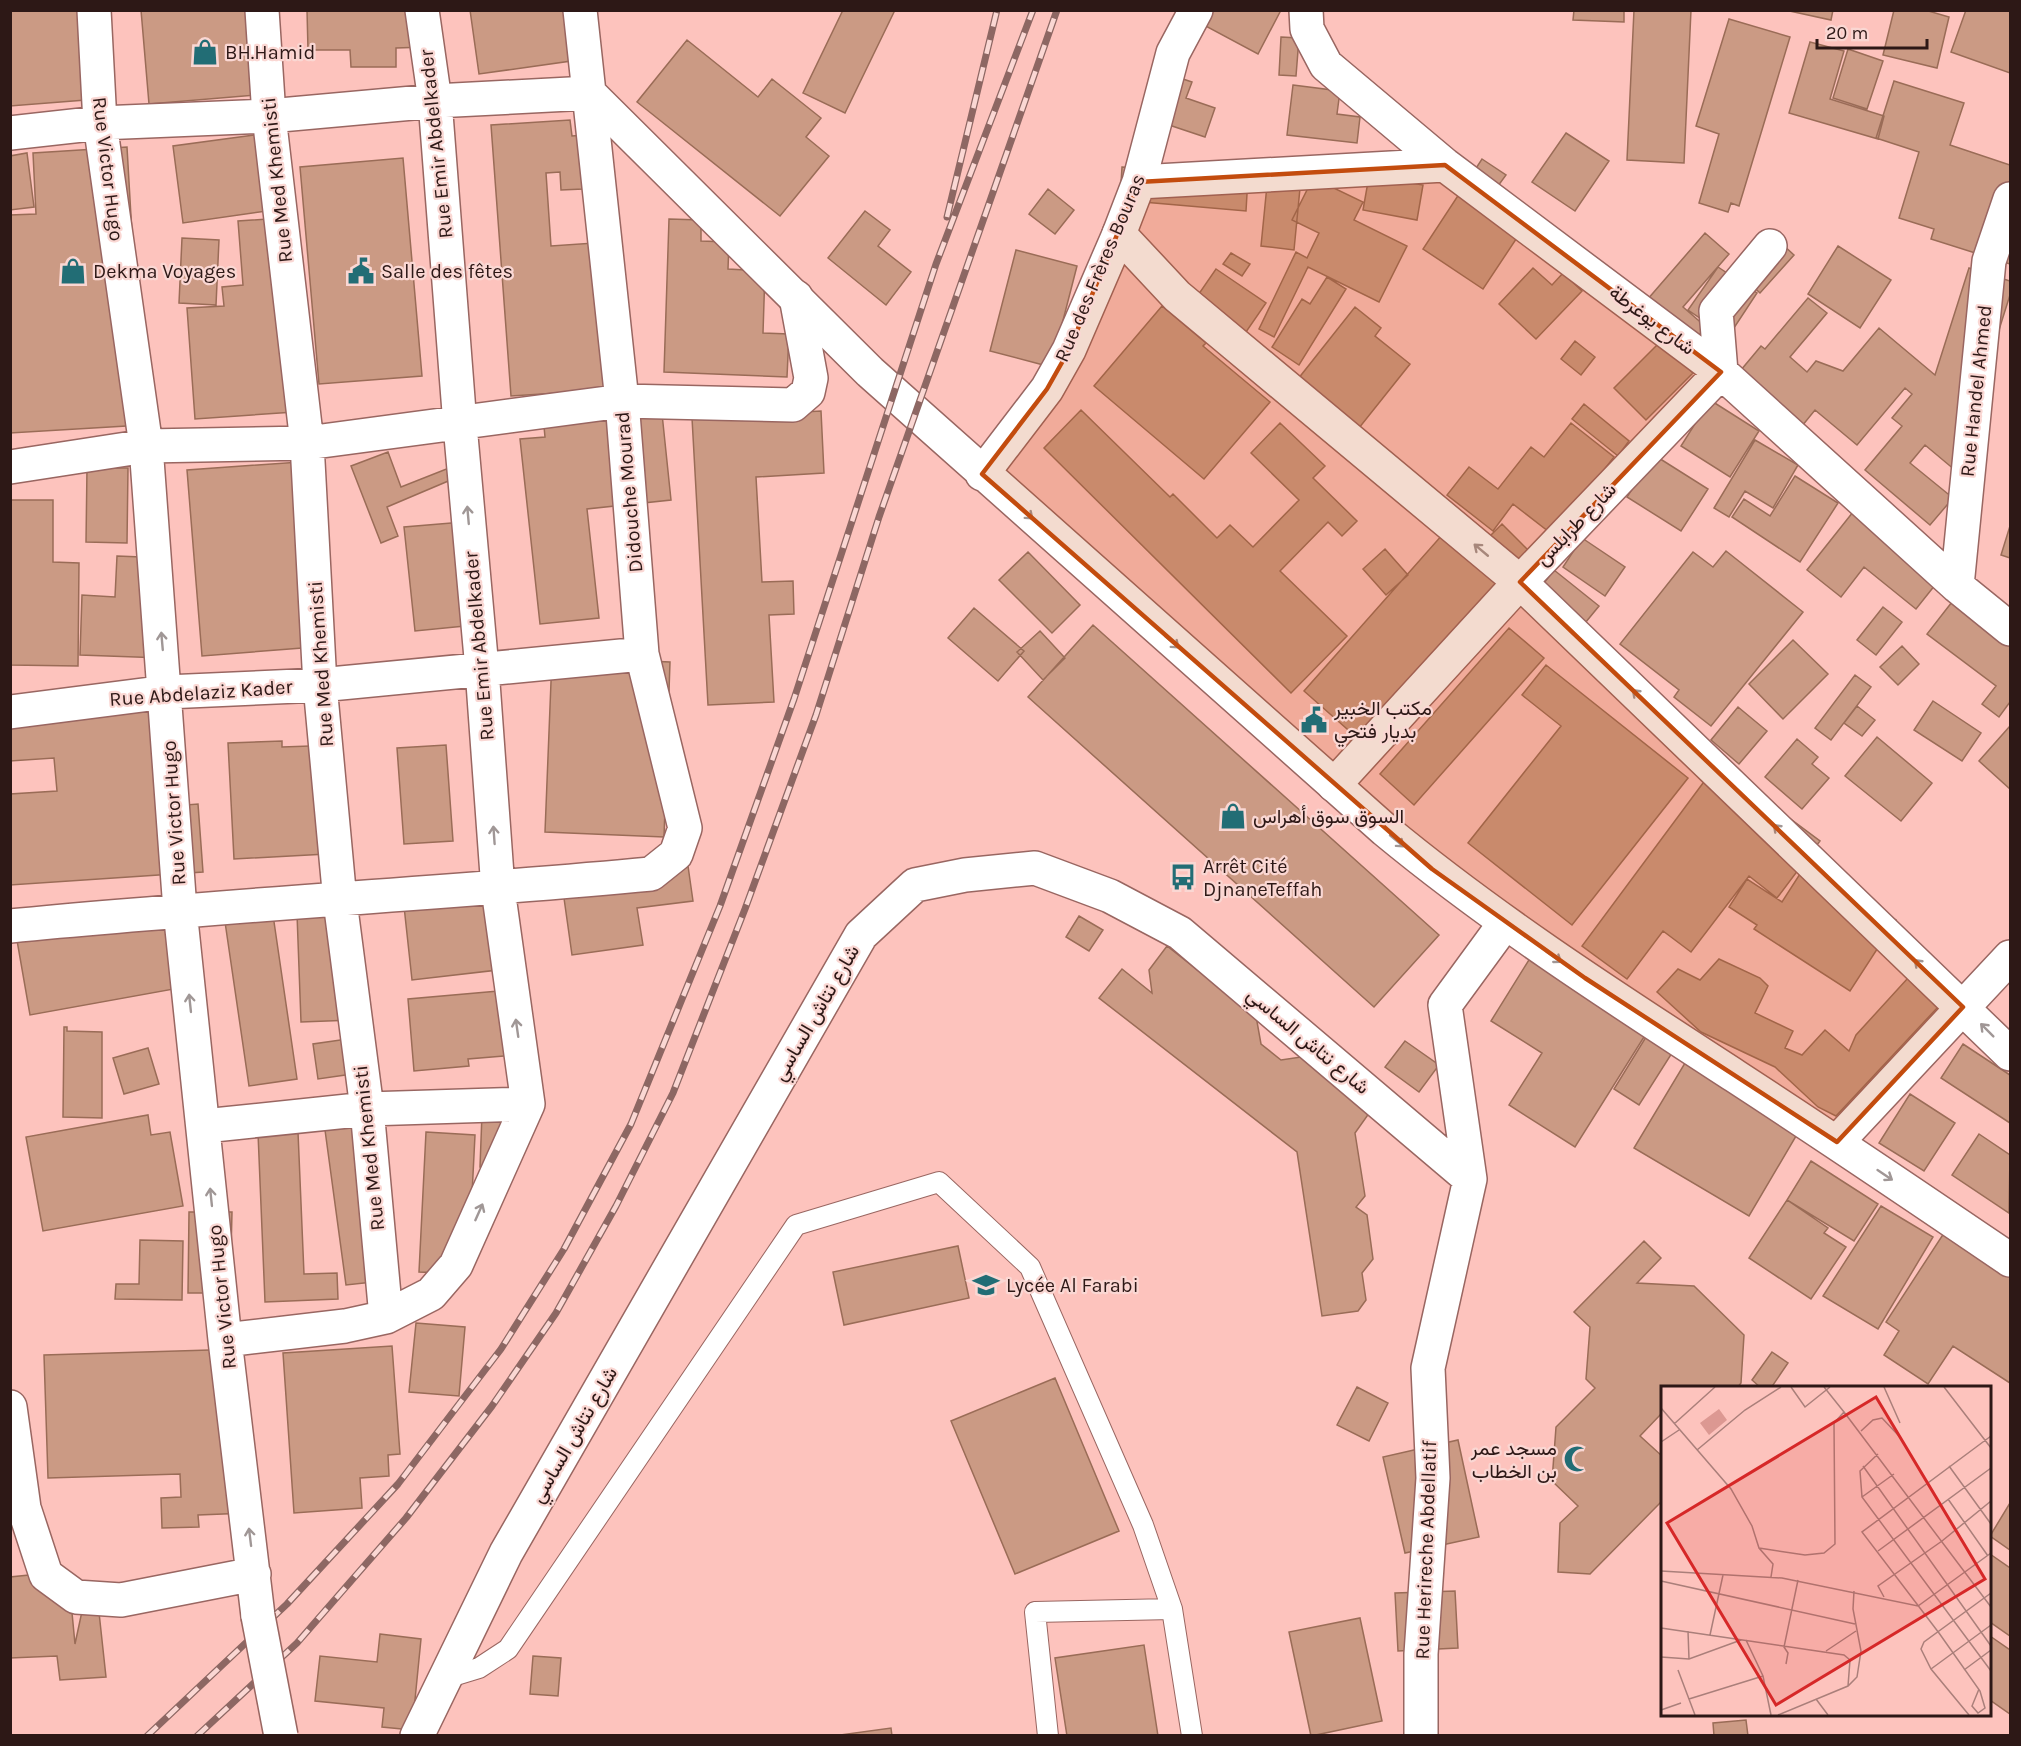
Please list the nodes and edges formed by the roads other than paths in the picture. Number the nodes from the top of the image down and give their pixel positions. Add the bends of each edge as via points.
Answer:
1 (94, 10) edge
2 (262, 10) edge
3 (422, 10) edge
4 (580, 10) edge
5 (1196, 10) edge
6 (1306, 10) edge
7 (590, 93) junction
8 (435, 101) junction
9 (269, 116) junction
10 (100, 123) junction
11 (10, 133) edge
12 (1445, 165) junction
13 (1139, 182) junction
14 (2010, 199) edge
15 (1119, 234) junction
16 (1770, 246) dead end
17 (2000, 263) edge
18 (796, 297) junction
19 (1721, 372) junction
20 (622, 401) junction
21 (460, 425) junction
22 (307, 443) junction
23 (146, 446) junction
24 (10, 467) edge
25 (982, 474) junction
26 (1520, 582) junction
27 (1957, 586) junction
28 (2002, 617) edge
29 (642, 654) junction
30 (482, 669) junction
31 (320, 685) junction
32 (166, 692) junction
33 (10, 712) edge
34 (1334, 785) junction
35 (498, 889) junction
36 (340, 901) junction
37 (180, 910) junction
38 (1505, 923) junction
39 (10, 926) edge
40 (2010, 957) edge
41 (1963, 1006) junction
42 (2010, 1054) edge
43 (528, 1104) junction
44 (367, 1109) junction
45 (204, 1125) junction
46 (1837, 1142) junction
47 (1470, 1179) junction
48 (2010, 1260) edge
49 (386, 1317) junction
50 (225, 1340) junction
51 (10, 1407) edge
52 (255, 1574) junction
53 (1172, 1609) junction
54 (443, 1679) junction
55 (281, 1736) edge
56 (417, 1736) edge
57 (1048, 1736) edge
58 (1192, 1736) edge
59 (1421, 1736) edge

1 - 10 street, Rue Victor Hugo
2 - 9 street, Rue Med Khemisti
3 - 8 street, Rue Emir Abdelkader
4 - 7 street, Didouche Mourad
5 - 13 street, Rue des Frères Bouras via 1173,53
6 - 12 street, شارع يوغرطة via 1307,29 1326,64
7 - 8 street
7 - 18 street
7 - 20 street, Didouche Mourad
8 - 9 street
8 - 21 street, Rue Emir Abdelkader
9 - 10 street
9 - 22 street, Rue Med Khemisti
10 - 11 street
10 - 23 street, Rue Victor Hugo
12 - 13 street
12 - 19 street, شارع يوغرطة
13 - 15 street, Rue des Frères Bouras
14 - 17 street, Rue Handel Ahmed
15 - 25 street, Rue des Frères Bouras via 1069,350 1047,389
26 -> 15 street via 1177,296
16 - 19 street via 1716,311
17 - 27 street, Rue Handel Ahmed
18 - 20 street via 811,378 808,392 794,405
18 - 25 street via 870,372
19 - 26 street, شارع طرابلس
19 - 27 street, شارع يوغرطة
20 - 21 street
20 - 29 street, Didouche Mourad
21 - 22 street
30 -> 21 street, Rue Emir Abdelkader
22 - 23 street
22 - 31 street, Rue Med Khemisti
23 - 24 street
32 -> 23 street, Rue Victor Hugo
25 -> 34 street
26 - 34 street, شارع طرابلس
41 -> 26 street
27 - 28 street, شارع يوغرطة
29 - 30 street, Rue Abdelaziz Kader
29 - 35 street, Didouche Mourad via 685,828 676,854 651,874
30 - 31 street, Rue Abdelaziz Kader
35 -> 30 street, Rue Emir Abdelkader
31 - 32 street, Rue Abdelaziz Kader
31 - 36 street, Rue Med Khemisti
32 - 33 street, Rue Abdelaziz Kader
32 - 37 street, Rue Victor Hugo
34 -> 38 street via 1432,869
35 - 36 street
43 -> 35 street, Rue Emir Abdelkader
36 - 37 street
36 - 44 street, Rue Med Khemisti
37 - 39 street
45 -> 37 street, Rue Victor Hugo
38 -> 46 street
38 - 47 street, Rue Herireche Abdellatif via 1445,1005
40 - 41 street
42 -> 41 street
41 - 46 street
43 - 44 street
49 -> 43 street via 431,1294 456,1266
44 - 45 street
44 - 49 street, Rue Med Khemisti
50 -> 45 street, Rue Victor Hugo
46 -> 48 street
47 - 54 street, شارع نتاش الساسي via 1180,933 1110,896 1035,868 915,885 861,935 506,1553
47 - 59 street, Rue Herireche Abdellatif via 1428,1368 1433,1478 1421,1654
49 - 50 street via 345,1326
52 -> 50 street, Rue Victor Hugo
51 - 52 street via 24,1508 46,1575 76,1597 121,1600
52 - 55 street, Rue Victor Hugo, bridge via 258,1616
53 - 54 lane via 1143,1526 1030,1267 939,1182 796,1225 511,1646 495,1661
53 - 57 lane via 1035,1612
53 - 58 lane
54 - 56 street, شارع نتاش الساسي

